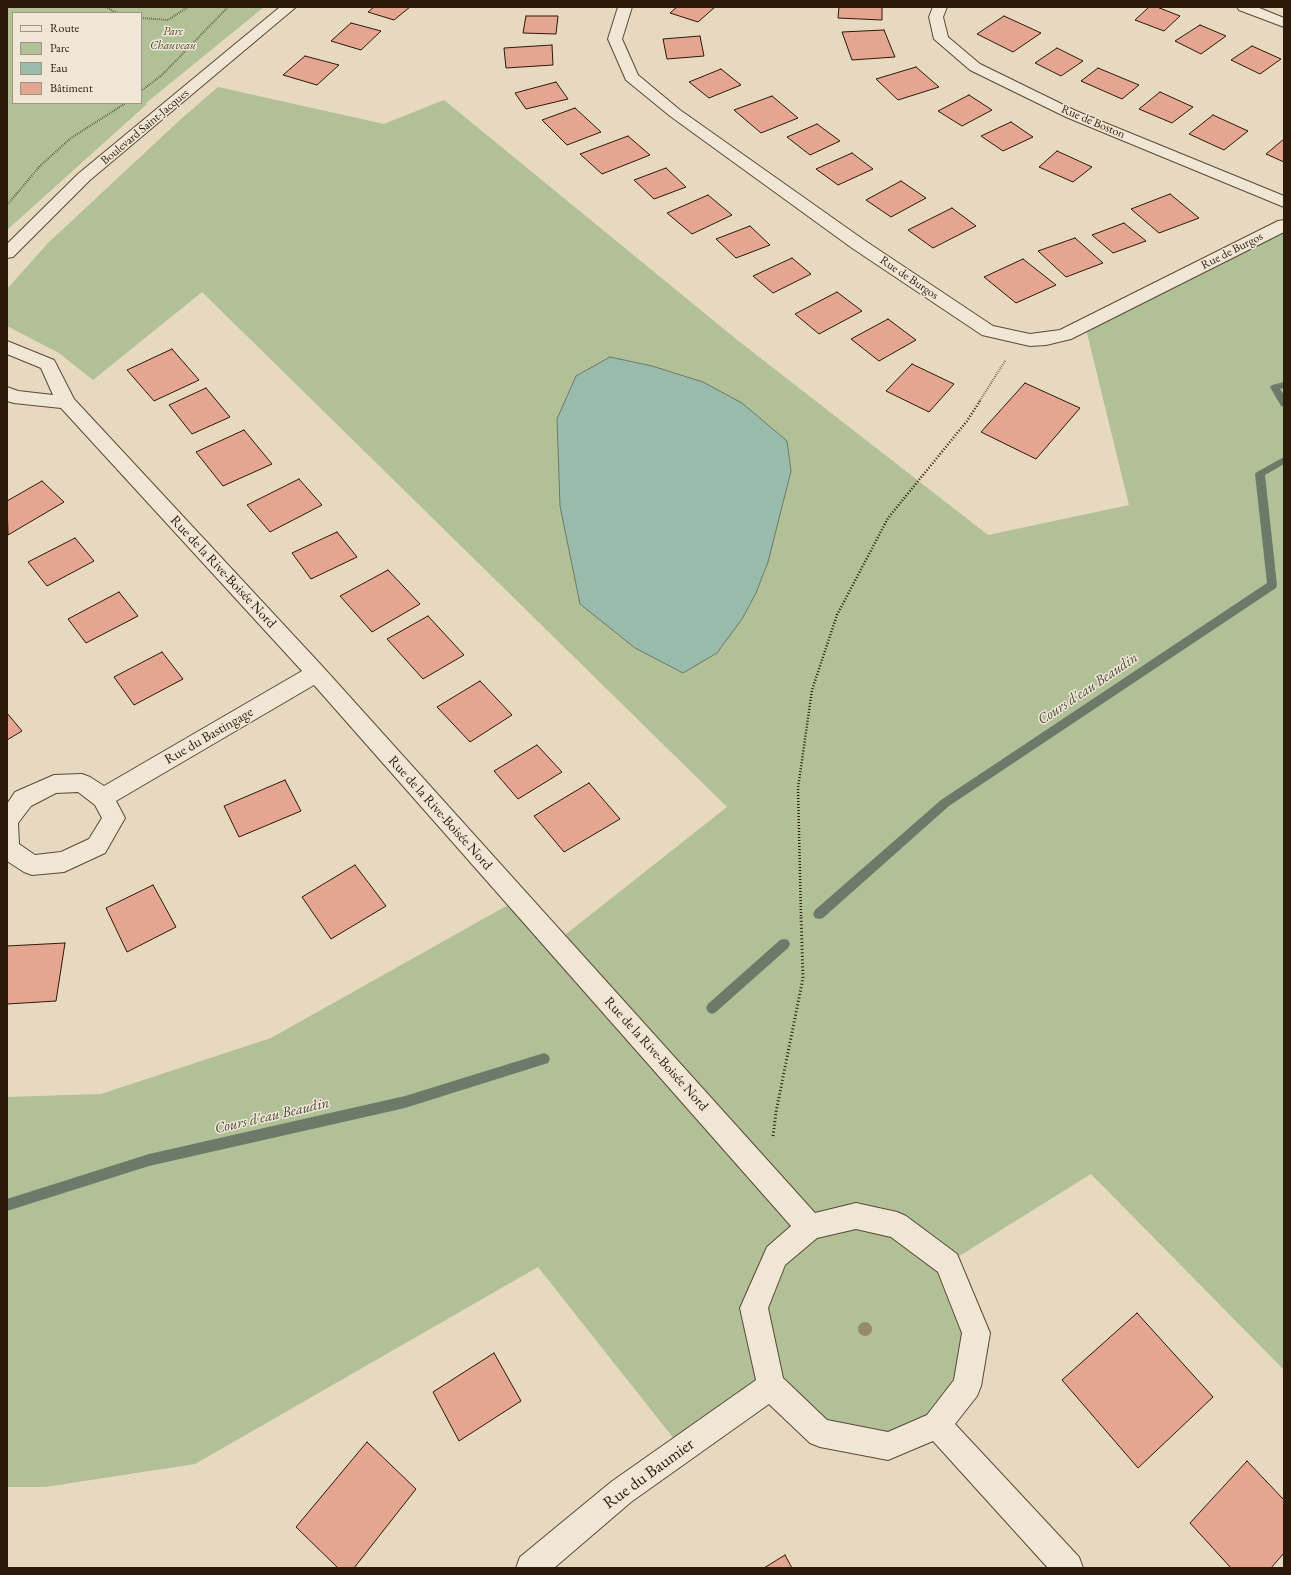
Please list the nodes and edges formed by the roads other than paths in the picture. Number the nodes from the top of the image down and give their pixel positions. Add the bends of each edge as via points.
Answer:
1 (289, 7) edge
2 (625, 7) edge
3 (940, 7) edge
4 (1244, 7) edge
5 (1284, 23) edge
6 (1284, 202) edge
7 (1284, 225) edge
8 (7, 253) edge
9 (7, 347) edge
10 (7, 393) edge
11 (66, 402) junction
12 (316, 673) junction
13 (103, 798) junction
14 (7, 822) edge
15 (810, 1227) junction
16 (771, 1386) junction
17 (937, 1425) junction
18 (531, 1568) edge
19 (1068, 1568) edge

1 - 8 street, Boulevard Saint-Jacques via 84,177
2 - 7 street, Rue de Burgos via 616,39 631,77 676,113 858,244 988,331 1030,340 1065,335
3 - 6 street, Rue de Boston via 936,17 940,39 975,67 1071,114
4 - 5 street
9 - 11 street, Rue de la Rive-Boisée Nord via 48,364
10 - 11 street via 14,397
11 - 12 street, Rue de la Rive-Boisée Nord
12 - 13 street, Rue du Bastingage
12 - 15 street, Rue de la Rive-Boisée Nord
13 - 14 street via 82,783 54,784 23,799
13 - 14 street via 114,818 97,846 64,862 32,865 8,849
15 - 16 street via 776,1256 754,1308
15 - 17 street via 856,1216 897,1225 948,1263 976,1333 967,1386
16 - 17 street via 820,1433 888,1446
16 - 18 street, Rue du Baumier via 621,1492
17 - 19 street

